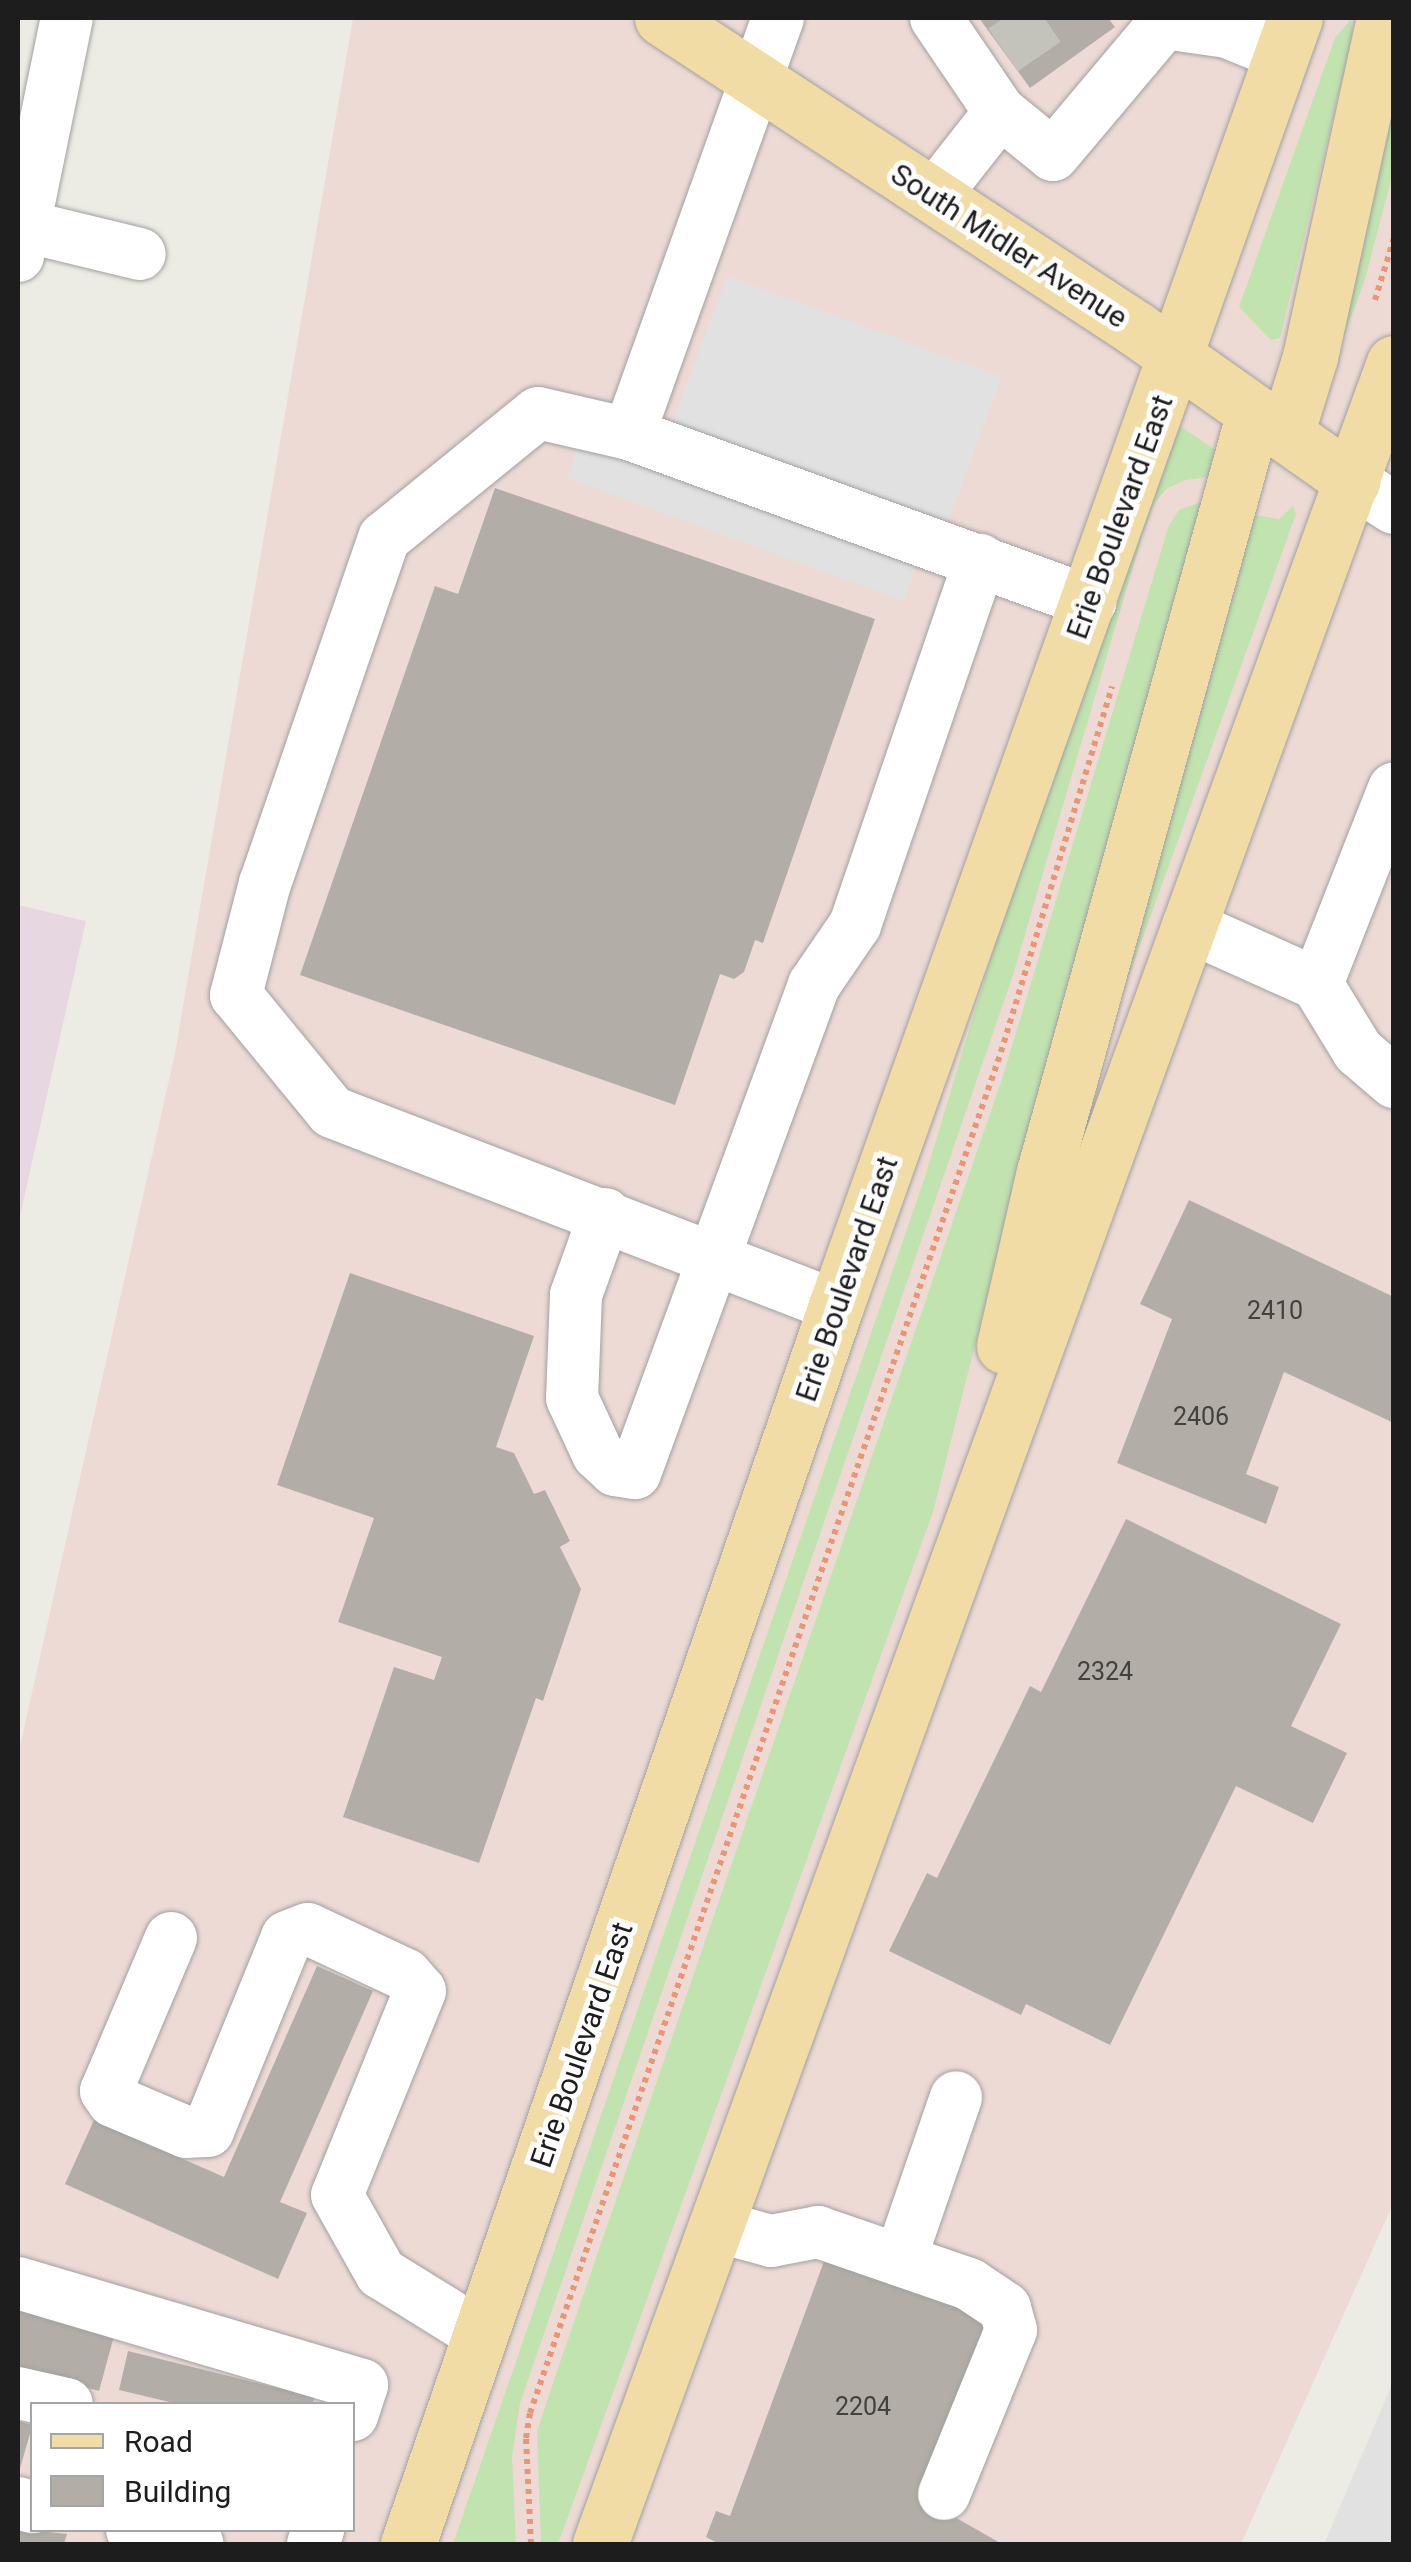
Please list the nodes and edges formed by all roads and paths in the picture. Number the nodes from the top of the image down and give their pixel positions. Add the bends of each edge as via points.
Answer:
1 (66, 18) edge
2 (662, 18) edge
3 (778, 18) edge
4 (1384, 18) edge
5 (1162, 20) edge
6 (1288, 36) edge
7 (970, 50) edge
8 (758, 81) junction
9 (934, 196) junction
10 (21, 241) edge
11 (140, 254) dead end
12 (1177, 358) junction
13 (1394, 364) edge
14 (1270, 423) junction
15 (629, 434) junction
16 (1372, 494) edge
17 (980, 560) junction
18 (1090, 602) junction
19 (1116, 675) dead end
20 (1394, 789) edge
21 (1188, 926) junction
22 (1317, 984) junction
23 (1394, 1082) edge
24 (605, 1214) junction
25 (713, 1256) junction
26 (836, 1306) junction
27 (948, 1583) junction
28 (171, 1938) dead end
29 (956, 2097) dead end
30 (716, 2226) junction
31 (900, 2260) junction
32 (18, 2284) edge
33 (481, 2336) junction
34 (18, 2394) edge
35 (57, 2402) edge
36 (355, 2406) edge
37 (944, 2494) dead end
38 (141, 2532) edge
39 (198, 2544) edge
40 (408, 2544) edge
41 (531, 2544) edge
42 (600, 2544) edge

1 - 10 street
2 - 8 main road, South Midler Avenue
3 - 8 street
4 - 14 main road via 1310,357
5 - 6 street
5 - 7 street via 1053,155
6 - 12 main road, Erie Boulevard East
7 - 9 street
8 - 9 main road, South Midler Avenue
8 - 15 street
9 - 12 main road, South Midler Avenue
10 - 11 street
12 - 14 main road, South Midler Avenue
12 - 18 main road, Erie Boulevard East
13 - 16 main road
14 - 16 main road, South Midler Avenue
14 - 27 main road via 1044,1172
15 - 17 street
15 - 24 street via 538,413 384,538 265,883 236,995 332,1112
16 - 21 main road
17 - 18 street
17 - 25 street via 855,925 814,985
18 - 26 main road, Erie Boulevard East
19 - 41 path via 1001,1052 530,2413
20 - 22 street
21 - 22 street
21 - 27 main road
22 - 23 street via 1358,1051
24 - 25 street
24 - 25 street via 576,1295 572,1398 598,1454 615,1470 635,1473
25 - 26 street
26 - 33 main road, Erie Boulevard East
27 - 30 main road
28 - 33 street via 106,2091 113,2101 186,2132 208,2131 287,1937 308,1929 406,1975 420,1992 337,2195 382,2274
29 - 31 street
30 - 31 street via 771,2241 818,2232
30 - 42 main road
31 - 37 street via 992,2296 1012,2320
32 - 36 street via 362,2386
33 - 40 main road, Erie Boulevard East
34 - 35 street
38 - 39 street

